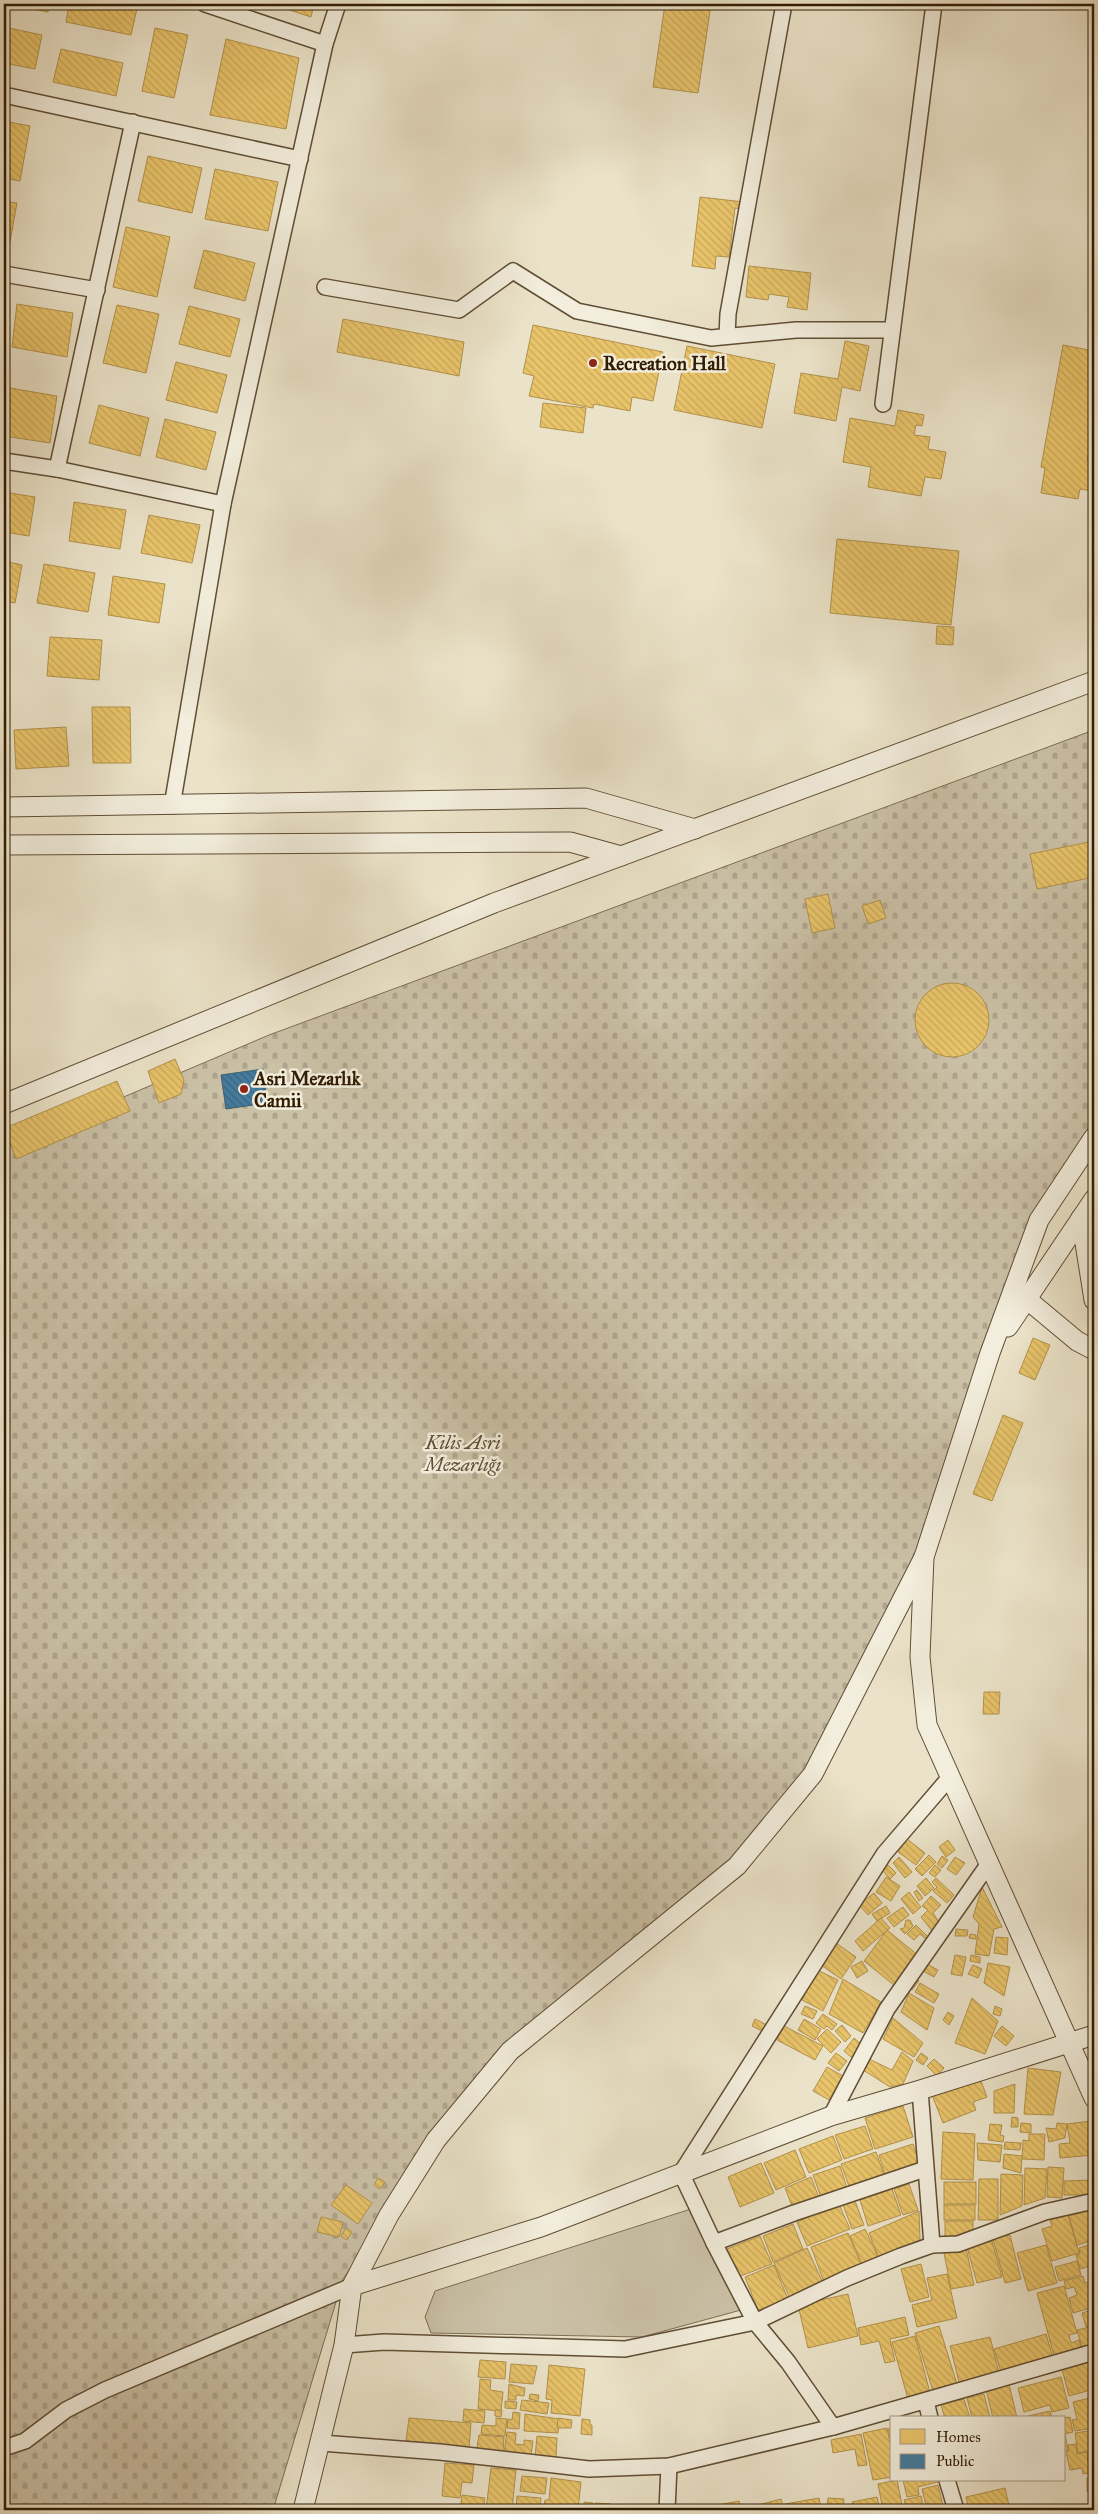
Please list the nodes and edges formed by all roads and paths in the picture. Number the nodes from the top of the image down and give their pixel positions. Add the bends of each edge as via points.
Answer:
1 (205, 4) edge
2 (338, 4) edge
3 (784, 4) edge
4 (934, 4) edge
5 (325, 44) junction
6 (4, 95) edge
7 (133, 122) junction
8 (300, 159) junction
9 (4, 274) edge
10 (325, 287) dead end
11 (97, 290) junction
12 (892, 330) junction
13 (727, 336) junction
14 (883, 404) dead end
15 (4, 461) edge
16 (57, 469) junction
17 (223, 504) junction
18 (1094, 681) edge
19 (172, 806) junction
20 (4, 807) edge
21 (696, 829) junction
22 (4, 845) edge
23 (621, 856) junction
24 (4, 1104) edge
25 (1094, 1137) edge
26 (1094, 1199) edge
27 (1081, 1218) junction
28 (1021, 1293) junction
29 (1094, 1300) edge
30 (1094, 1350) edge
31 (924, 1557) junction
32 (950, 1777) junction
33 (990, 1862) junction
34 (1094, 2034) edge
35 (1070, 2043) junction
36 (920, 2090) junction
37 (1094, 2098) edge
38 (831, 2116) junction
39 (925, 2169) junction
40 (682, 2173) junction
41 (1094, 2201) edge
42 (714, 2243) junction
43 (932, 2245) junction
44 (352, 2286) junction
45 (755, 2322) junction
46 (344, 2346) junction
47 (1094, 2352) edge
48 (926, 2401) junction
49 (930, 2416) edge
50 (833, 2427) junction
51 (321, 2443) junction
52 (4, 2448) edge
53 (669, 2466) junction
54 (949, 2482) edge
55 (303, 2510) edge
56 (667, 2510) edge
57 (956, 2510) edge

1 - 5 street
2 - 5 street
3 - 13 street via 728,314
4 - 12 street
5 - 8 street
6 - 7 street
7 - 8 street
7 - 11 street
8 - 17 street
9 - 11 street
10 - 13 street via 459,310 513,270 577,311 711,338
11 - 16 street
12 - 13 street via 796,330
12 - 14 street
15 - 16 street
16 - 17 street
17 - 19 street
18 - 21 street
19 - 20 street
19 - 21 street via 586,798
21 - 23 street
22 - 23 street via 570,842
23 - 24 street via 494,903
25 - 28 street via 1039,1220
26 - 27 street
27 - 28 street
27 - 29 street
28 - 30 street via 1077,1341
28 - 31 street via 990,1353
31 - 32 street via 920,1657 927,1725
31 - 44 street via 813,1774 737,1866 510,2051 436,2140 389,2216
32 - 33 street
32 - 40 street via 884,1854
33 - 35 street
33 - 38 street via 887,2009
34 - 35 street
35 - 36 street
35 - 37 street
36 - 38 street
36 - 39 street
38 - 40 street
39 - 42 street
39 - 43 street
40 - 42 street
40 - 44 street via 541,2227
41 - 43 street via 1045,2212 958,2244
42 - 45 street
43 - 45 street via 847,2278
44 - 46 street
44 - 52 street via 105,2390 66,2410 24,2441
45 - 46 street via 624,2349 384,2342
45 - 50 street via 788,2362
46 - 51 street
47 - 48 street
48 - 49 street
48 - 50 street
50 - 53 street
51 - 53 street via 440,2452 589,2469
51 - 55 street
53 - 56 street
54 - 57 street

